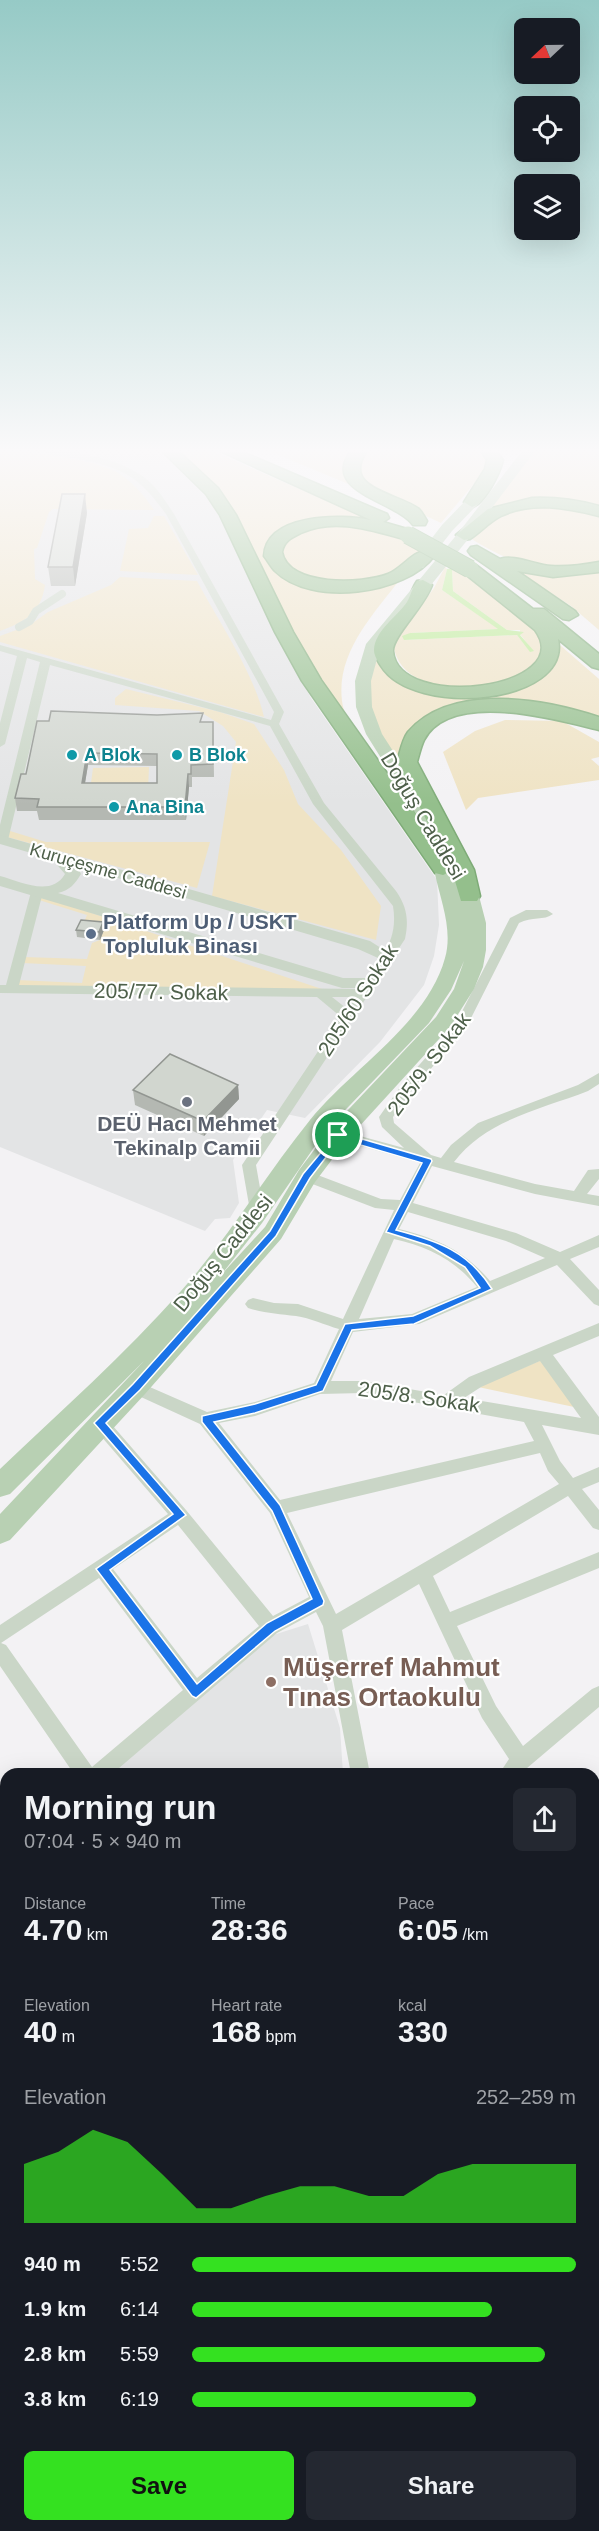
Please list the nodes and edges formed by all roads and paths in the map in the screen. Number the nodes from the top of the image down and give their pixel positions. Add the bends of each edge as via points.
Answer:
1 (200, 569) edge
2 (254, 569) edge
3 (282, 569) edge
4 (407, 569) edge
5 (415, 569) edge
6 (436, 569) edge
7 (482, 569) edge
8 (484, 569) edge
9 (496, 569) edge
10 (529, 569) edge
11 (589, 569) edge
12 (423, 585) junction
13 (62, 594) dead end
14 (582, 626) dead end
15 (19, 627) dead end
16 (0, 648) edge
17 (23, 654) junction
18 (46, 660) junction
19 (599, 663) edge
20 (274, 724) junction
21 (599, 724) edge
22 (0, 744) edge
23 (1, 840) edge
24 (56, 856) junction
25 (443, 868) junction
26 (0, 881) edge
27 (37, 892) junction
28 (469, 896) junction
29 (547, 914) dead end
30 (387, 957) junction
31 (368, 988) junction
32 (5, 989) edge
33 (322, 994) junction
34 (349, 1017) junction
35 (599, 1078) edge
36 (338, 1135) junction
37 (428, 1161) junction
38 (444, 1165) junction
39 (599, 1174) edge
40 (307, 1176) junction
41 (279, 1182) junction
42 (253, 1187) junction
43 (579, 1198) junction
44 (599, 1201) edge
45 (404, 1206) junction
46 (254, 1216) junction
47 (390, 1232) junction
48 (599, 1241) edge
49 (560, 1258) junction
50 (487, 1289) junction
51 (599, 1300) edge
52 (253, 1304) dead end
53 (348, 1326) junction
54 (599, 1329) edge
55 (543, 1353) junction
56 (136, 1387) junction
57 (320, 1388) junction
58 (449, 1400) junction
59 (529, 1415) junction
60 (206, 1419) junction
61 (100, 1423) junction
62 (598, 1427) edge
63 (542, 1446) junction
64 (599, 1474) edge
65 (0, 1486) edge
66 (569, 1487) junction
67 (276, 1508) junction
68 (180, 1515) junction
69 (599, 1523) edge
70 (0, 1532) edge
71 (599, 1560) edge
72 (102, 1569) junction
73 (423, 1574) junction
74 (319, 1601) junction
75 (446, 1622) junction
76 (332, 1626) junction
77 (271, 1627) junction
78 (0, 1635) edge
79 (0, 1651) edge
80 (196, 1692) junction
81 (599, 1695) edge
82 (521, 1760) junction
83 (81, 1768) edge
84 (105, 1768) edge
85 (360, 1768) edge
86 (514, 1768) edge

1 - 20 street via 279,712
2 - 25 highway via 312,681
3 - 4 highway via 304,580 354,586 395,578
5 - 25 main road, Doğuş Caddesi via 368,632 348,673 348,705 357,733
6 - 12 main road, Doğuş Caddesi
7 - 12 highway via 548,635 550,652 545,665 507,689 476,694 441,692 409,681 387,663 385,643 416,602
8 - 19 highway
9 - 14 highway via 520,579
10 - 11 highway
12 - 28 main road, Doğuş Caddesi via 372,647 363,681 364,707 374,734 443,843
13 - 15 street via 36,610 30,621
16 - 17 street
17 - 18 street
17 - 22 street
18 - 20 street
18 - 23 street
20 - 30 street, 205/60 Sokak via 319,804 399,906 399,939
21 - 28 highway via 558,711 495,705 450,712 423,728 410,746 407,762 463,870
23 - 24 street, Kuruçeşme Caddesi
24 - 27 street via 74,874 69,884 58,890
24 - 30 street, Kuruçeşme Caddesi via 364,945
25 - 41 main road, Doğuş Caddesi via 459,933 455,959 441,990 422,1018 318,1125
26 - 27 street, Kuruçeşme Caddesi
27 - 31 street, Kuruçeşme Caddesi
27 - 32 street
28 - 36 main road, Doğuş Caddesi via 476,923 476,950 464,989 444,1022
29 - 37 street, 205/9. Sokak via 526,914 514,921 460,1027 386,1117 394,1132
30 - 31 street, 205/60 Sokak
31 - 33 street, 205/77. Sokak
31 - 34 street, 205/60 Sokak
32 - 33 street, 205/77. Sokak
33 - 34 street
34 - 42 street, 205/60 Sokak via 249,1165
35 - 38 street via 583,1088 483,1126
36 - 37 street
36 - 40 main road, Doğuş Caddesi
37 - 38 street
37 - 45 street
38 - 43 street
39 - 43 street via 593,1174
40 - 45 street via 380,1204
40 - 56 main road, Doğuş Caddesi via 273,1233
41 - 42 street via 265,1189
41 - 46 main road, Doğuş Caddesi
42 - 46 street, 205/60 Sokak
43 - 44 street
45 - 47 street
45 - 49 street via 511,1237
46 - 65 main road, Doğuş Caddesi via 190,1297
47 - 50 street via 433,1243 468,1265
47 - 53 street
48 - 49 street
49 - 50 street
49 - 51 street
50 - 53 street via 414,1320
52 - 53 street via 298,1310
53 - 57 street
54 - 55 street
55 - 58 street via 475,1382
55 - 62 street
56 - 60 street
56 - 61 main road, Doğuş Caddesi
57 - 58 street, 205/8. Sokak via 363,1387
57 - 60 street, 205/8. Sokak via 255,1409
58 - 59 street, 205/8. Sokak
59 - 62 street, 205/8. Sokak
59 - 63 street
60 - 67 street
61 - 68 street
61 - 70 main road, Doğuş Caddesi
63 - 66 street
63 - 67 street
64 - 66 street
66 - 69 street
66 - 73 street
67 - 74 street
68 - 72 street
68 - 77 street
71 - 75 street
72 - 78 street
72 - 80 street
73 - 75 street
73 - 76 street
74 - 76 street
74 - 77 street
75 - 82 street via 489,1712
76 - 85 street
77 - 80 street
79 - 83 street
80 - 84 street
81 - 82 street
82 - 86 street

